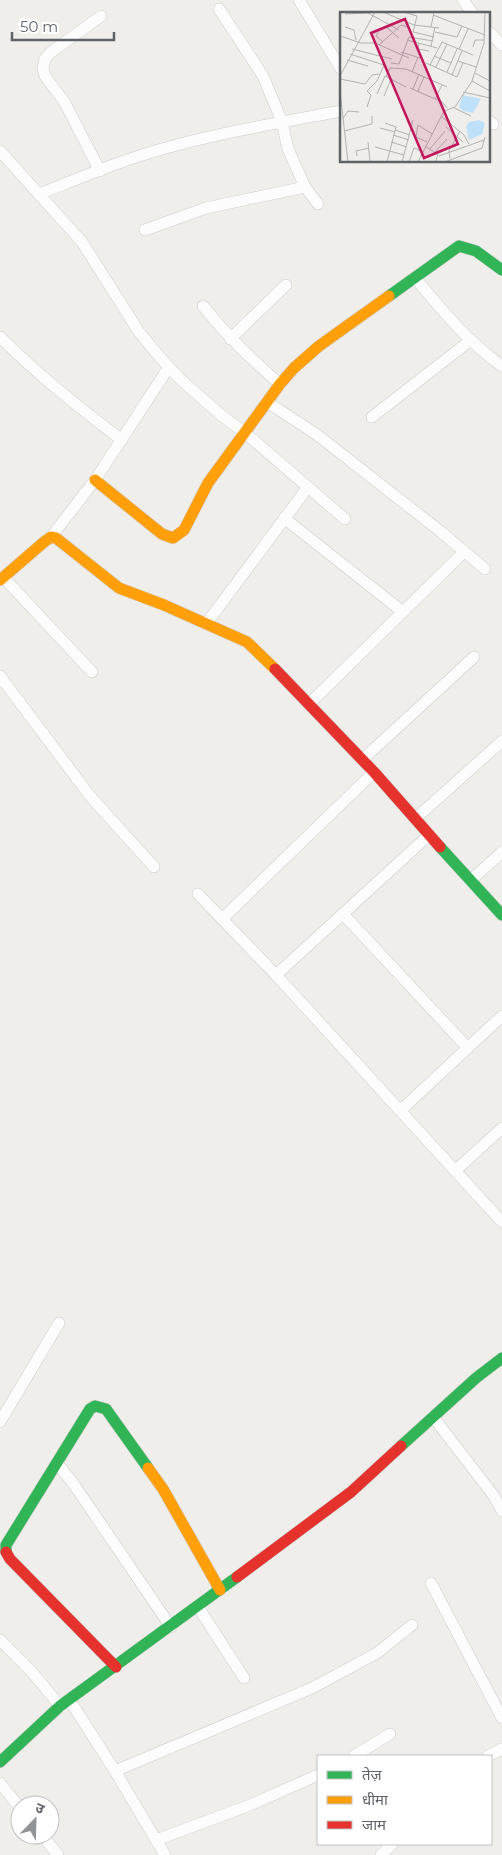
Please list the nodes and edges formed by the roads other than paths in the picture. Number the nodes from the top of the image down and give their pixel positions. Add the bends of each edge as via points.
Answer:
1 (299, 0) edge
2 (463, 0) edge
3 (219, 10) dead end
4 (472, 12) edge
5 (102, 16) dead end
6 (490, 33) edge
7 (502, 46) edge
8 (340, 67) edge
9 (340, 112) edge
10 (282, 122) junction
11 (0, 151) edge
12 (100, 171) junction
13 (305, 187) junction
14 (39, 194) junction
15 (318, 204) dead end
16 (145, 230) dead end
17 (502, 270) edge
18 (415, 278) junction
19 (286, 285) dead end
20 (203, 306) dead end
21 (0, 337) edge
22 (230, 339) junction
23 (471, 340) junction
24 (502, 366) edge
25 (169, 367) junction
26 (280, 384) junction
27 (267, 402) junction
28 (372, 417) dead end
29 (244, 432) junction
30 (122, 440) junction
31 (95, 480) junction
32 (308, 487) junction
33 (284, 518) junction
34 (345, 519) dead end
35 (50, 538) junction
36 (464, 552) junction
37 (485, 569) dead end
38 (1, 579) edge
39 (403, 612) junction
40 (206, 624) junction
41 (474, 657) dead end
42 (92, 672) dead end
43 (0, 676) edge
44 (4, 691) edge
45 (309, 704) junction
46 (502, 740) edge
47 (363, 759) junction
48 (374, 772) junction
49 (415, 819) junction
50 (429, 835) junction
51 (502, 852) edge
52 (154, 867) dead end
53 (470, 880) junction
54 (198, 894) dead end
55 (343, 914) junction
56 (502, 915) edge
57 (222, 919) junction
58 (276, 975) junction
59 (502, 1016) edge
60 (468, 1048) junction
61 (400, 1111) junction
62 (502, 1128) edge
63 (455, 1171) junction
64 (502, 1222) edge
65 (58, 1323) dead end
66 (502, 1358) edge
67 (433, 1417) junction
68 (0, 1422) edge
69 (57, 1463) junction
70 (502, 1511) edge
71 (431, 1582) dead end
72 (220, 1590) junction
73 (198, 1607) junction
74 (412, 1625) dead end
75 (171, 1627) junction
76 (0, 1640) edge
77 (116, 1667) junction
78 (244, 1678) dead end
79 (65, 1703) junction
80 (502, 1718) edge
81 (390, 1734) dead end
82 (502, 1749) edge
83 (2, 1755) edge
84 (356, 1755) edge
85 (490, 1755) edge
86 (115, 1771) junction
87 (317, 1775) edge
88 (0, 1783) edge
89 (10, 1796) edge
90 (156, 1840) junction
91 (50, 1845) edge
92 (391, 1845) edge
93 (58, 1855) edge
94 (165, 1855) edge
95 (381, 1855) edge

1 - 8 street
2 - 4 street
3 - 10 street via 263,76
5 - 12 street via 50,53 43,68
6 - 7 street
9 - 10 street
10 - 12 street via 165,148
10 - 13 street via 288,149
11 - 14 street
12 - 14 street
13 - 15 street
13 - 16 street via 206,208
14 - 25 street via 82,242 139,332
17 - 18 street via 474,249 459,246
18 - 23 street
18 - 26 street via 318,346
19 - 22 street
20 - 22 street
21 - 30 street via 29,366
22 - 26 street
23 - 24 street
23 - 28 street
25 - 29 street
25 - 30 street
26 - 27 street
27 - 29 street
27 - 36 street via 316,434
29 - 31 street via 208,483 184,530 172,538 162,534
29 - 32 street
30 - 31 street
31 - 35 street
32 - 33 street
32 - 34 street
33 - 39 street
33 - 40 street
35 - 38 street
35 - 40 street via 65,544 119,588
36 - 37 street
36 - 39 street
38 - 42 street
39 - 45 street
40 - 45 street via 254,647
41 - 47 street
43 - 44 street
44 - 52 street via 90,796
45 - 47 street
46 - 49 street
47 - 48 street
48 - 49 street
48 - 57 street
49 - 50 street
50 - 53 street
50 - 55 street
51 - 53 street
53 - 56 street
54 - 57 street
55 - 58 street
55 - 60 street
57 - 58 street
58 - 61 street
59 - 60 street
60 - 61 street
61 - 63 street
62 - 63 street
63 - 64 street
65 - 68 street
66 - 67 street
67 - 70 street
67 - 72 street via 352,1492
69 - 72 street via 90,1409 95,1406 106,1409 163,1489
69 - 75 street
69 - 77 street via 5,1550 10,1559
71 - 80 street
72 - 73 street
73 - 75 street
73 - 78 street
74 - 86 street via 376,1653 312,1688
75 - 77 street
76 - 79 street
77 - 79 street
79 - 83 street
79 - 86 street
81 - 84 street
82 - 85 street
86 - 90 street
87 - 90 street
88 - 89 street
90 - 94 street
91 - 93 street
92 - 95 street

